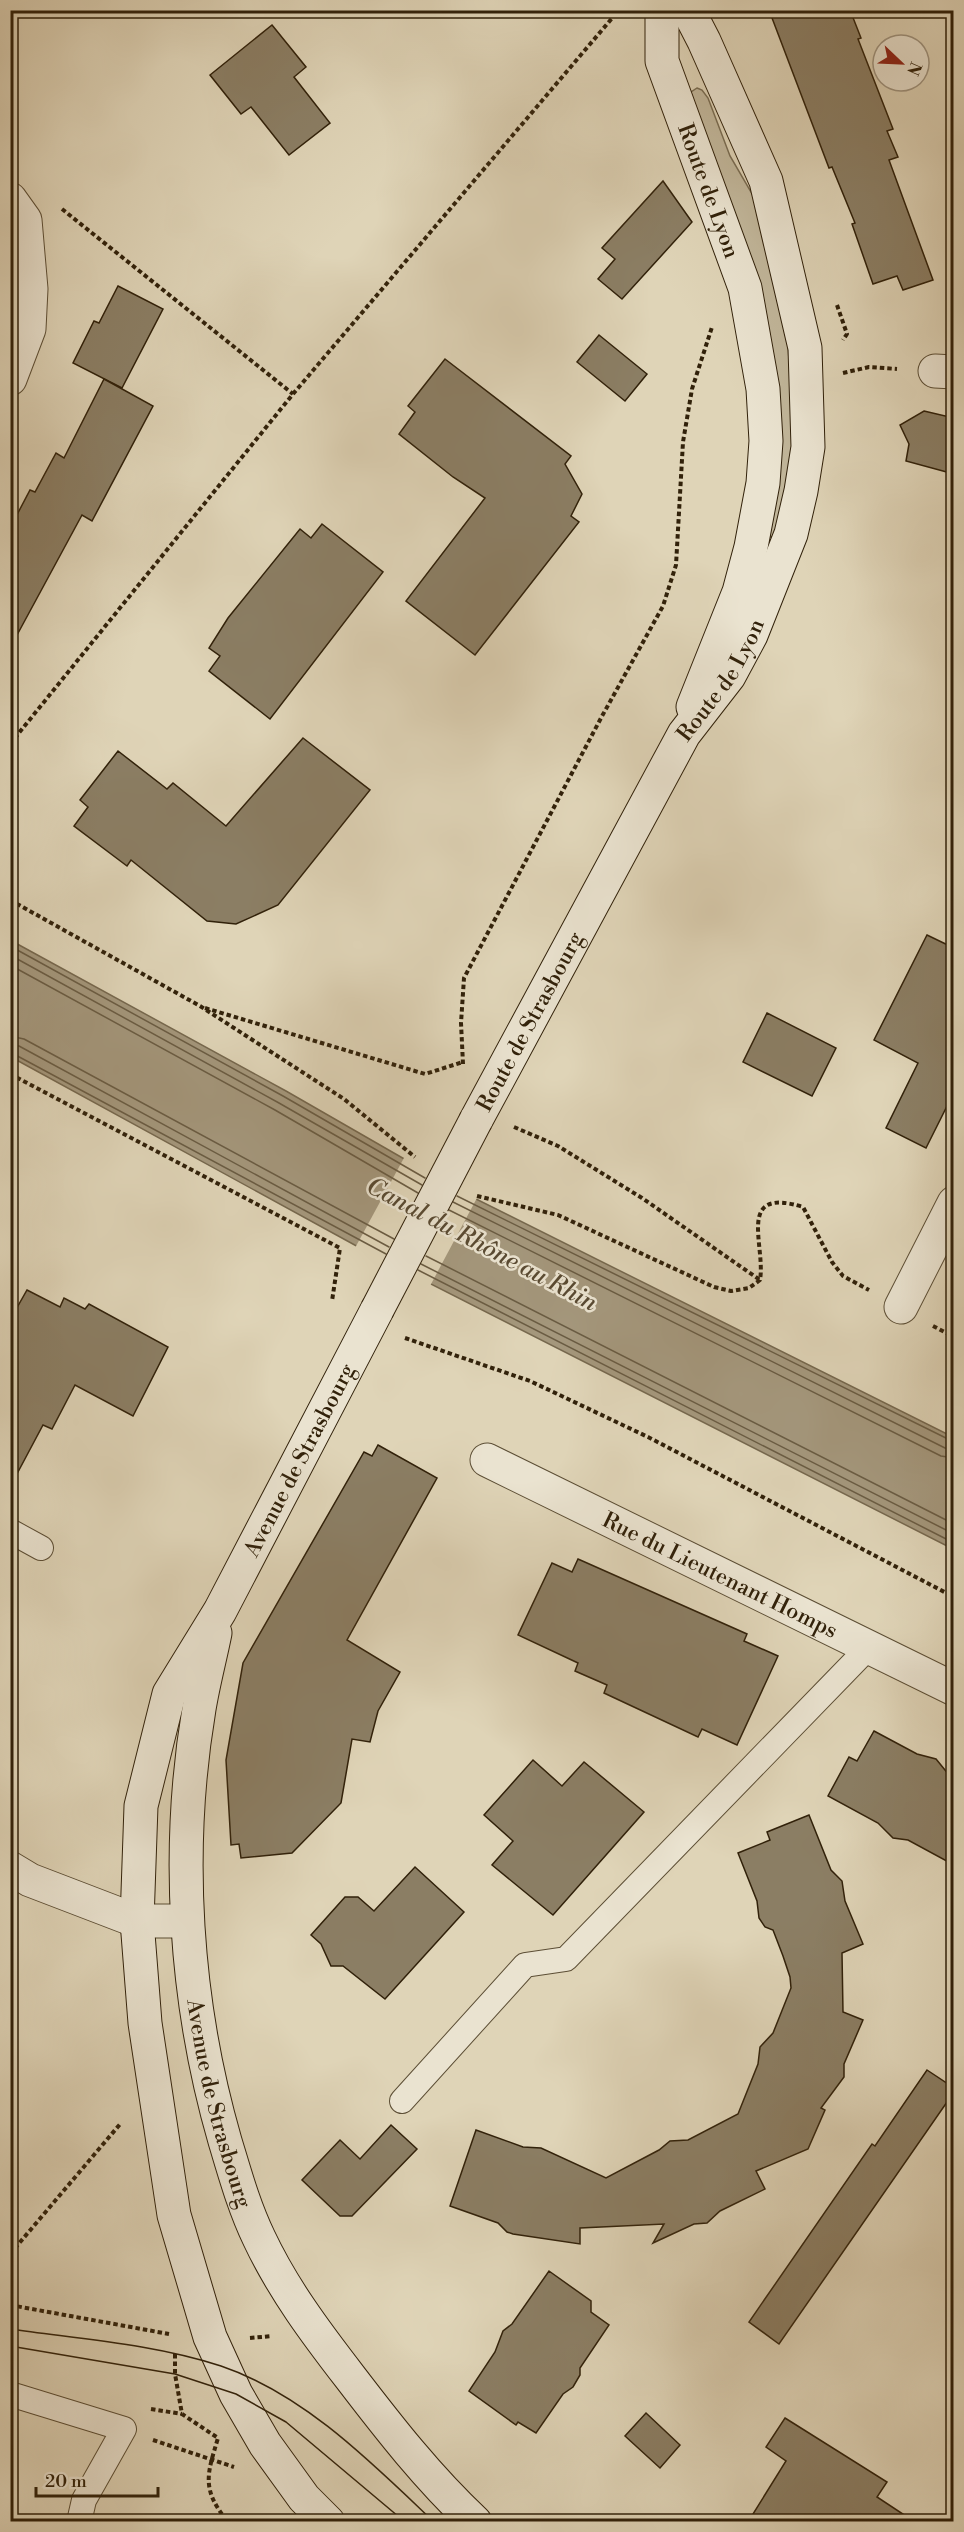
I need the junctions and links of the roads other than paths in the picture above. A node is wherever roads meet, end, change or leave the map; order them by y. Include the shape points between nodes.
1 (662, 10) edge
2 (687, 10) edge
3 (704, 41) junction
4 (662, 61) junction
5 (10, 199) edge
6 (10, 379) edge
7 (684, 734) junction
8 (954, 1203) edge
9 (901, 1307) road end
10 (387, 1322) joint
11 (487, 1460) dead end
12 (10, 1531) edge
13 (41, 1548) dead end
14 (220, 1611) junction
15 (868, 1648) junction
16 (954, 1689) edge
17 (10, 1868) edge
18 (187, 1921) junction
19 (137, 1922) junction
20 (402, 2101) dead end
21 (10, 2394) edge
22 (79, 2522) edge
23 (328, 2522) edge
24 (475, 2522) edge

1 - 4 main road, Route de Lyon
2 - 3 main road, Route de Lyon
3 - 4 main road
3 - 7 main road, Route de Lyon via 766,181 805,348 808,447 791,534 751,635 729,676
4 - 7 main road, Route de Lyon via 745,288 763,389 766,441 758,517 739,592
5 - 6 main road via 25,220 31,289 29,329
7 - 10 main road, Route de Strasbourg, bridge via 476,1120
8 - 9 main road
10 - 14 main road, Avenue de Strasbourg
11 - 15 main road, Rue du Lieutenant Homps
12 - 13 lane
14 - 18 main road, Avenue de Strasbourg via 199,1710 188,1812
14 - 19 main road, Avenue de Strasbourg via 169,1694 141,1806
15 - 16 main road, Rue du Lieutenant Homps
15 - 20 lane via 566,1959 525,1965
17 - 19 main road via 30,1880
18 - 19 main road
18 - 24 main road, Avenue de Strasbourg via 197,2018 211,2091 258,2237 316,2334 421,2466
19 - 23 main road, Avenue de Strasbourg via 145,2024 163,2156 174,2215 210,2337 265,2444 304,2498
21 - 22 lane via 124,2429 84,2500

